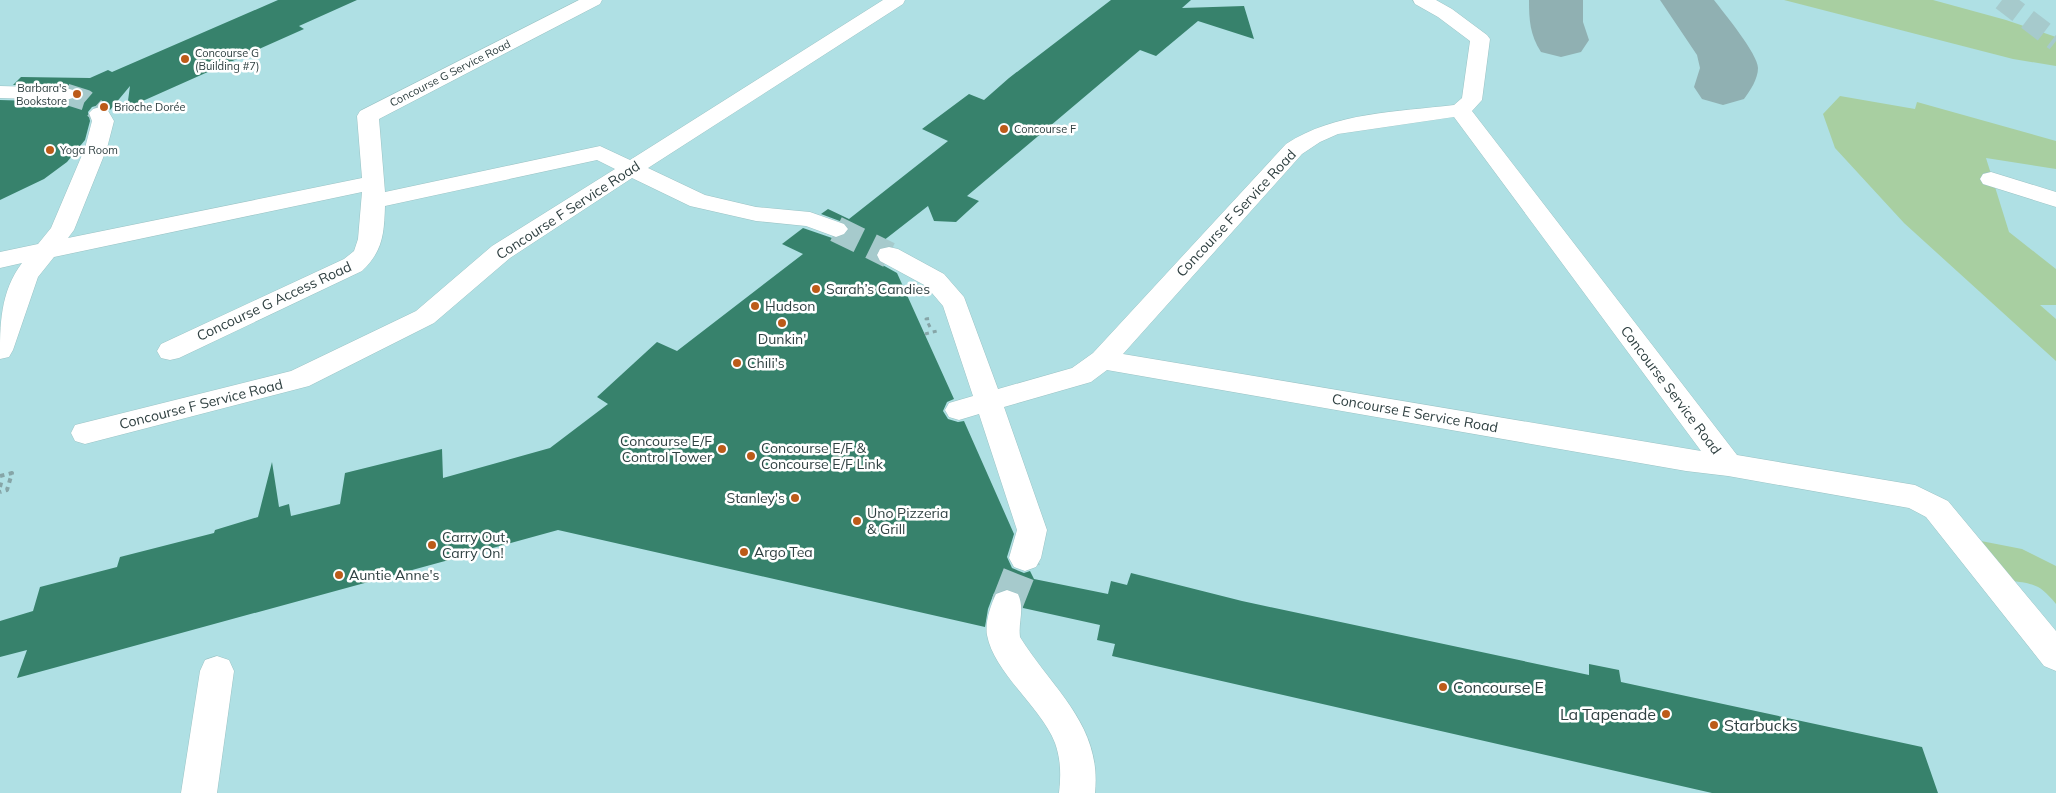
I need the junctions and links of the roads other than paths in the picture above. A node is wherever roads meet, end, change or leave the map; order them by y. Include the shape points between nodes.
1 (593, 0) edge
2 (896, 0) edge
3 (1422, 0) edge
4 (0, 92) edge
5 (66, 94) tunnel mouth
6 (1460, 110) junction
7 (100, 113) dead end
8 (632, 169) junction
9 (1991, 179) dead end
10 (373, 192) junction
11 (2056, 200) edge
12 (836, 229) tunnel mouth
13 (46, 250) junction
14 (889, 255) tunnel mouth
15 (0, 260) edge
16 (0, 350) edge
17 (170, 351) dead end
18 (1102, 360) junction
19 (988, 402) junction
20 (959, 410) dead end
21 (84, 433) dead end
22 (1728, 465) junction
23 (1025, 558) tunnel mouth
24 (1007, 604) tunnel mouth
25 (2056, 656) edge
26 (217, 671) dead end
27 (199, 793) edge
28 (1078, 793) edge

1 - 10 lane, Concourse G Service Road via 368,116
2 - 8 lane, Concourse F Service Road
3 - 6 lane via 1480,39 1472,100
4 - 5 lane
6 - 18 lane, Concourse F Service Road via 1332,129 1294,149
6 - 22 lane, Concourse Service Road
7 - 13 lane via 103,122 96,148 62,230
8 - 10 lane via 600,153
8 - 12 lane via 698,201 756,214 810,219
8 - 21 lane, Concourse F Service Road via 501,252 425,317 299,379
9 - 11 lane
10 - 13 lane
10 - 17 lane, Concourse G Access Road via 372,233 366,254 352,265
13 - 15 lane
13 - 16 lane via 26,275
14 - 19 lane via 935,280 955,303
18 - 19 lane, Concourse F Service Road via 1081,375
18 - 22 lane, Concourse E Service Road
19 - 20 lane, Concourse F Service Road
19 - 23 lane via 1032,530
22 - 25 lane, Concourse Service Road via 1916,497 1937,508
24 - 28 lane via 1003,637 1077,750
26 - 27 lane

